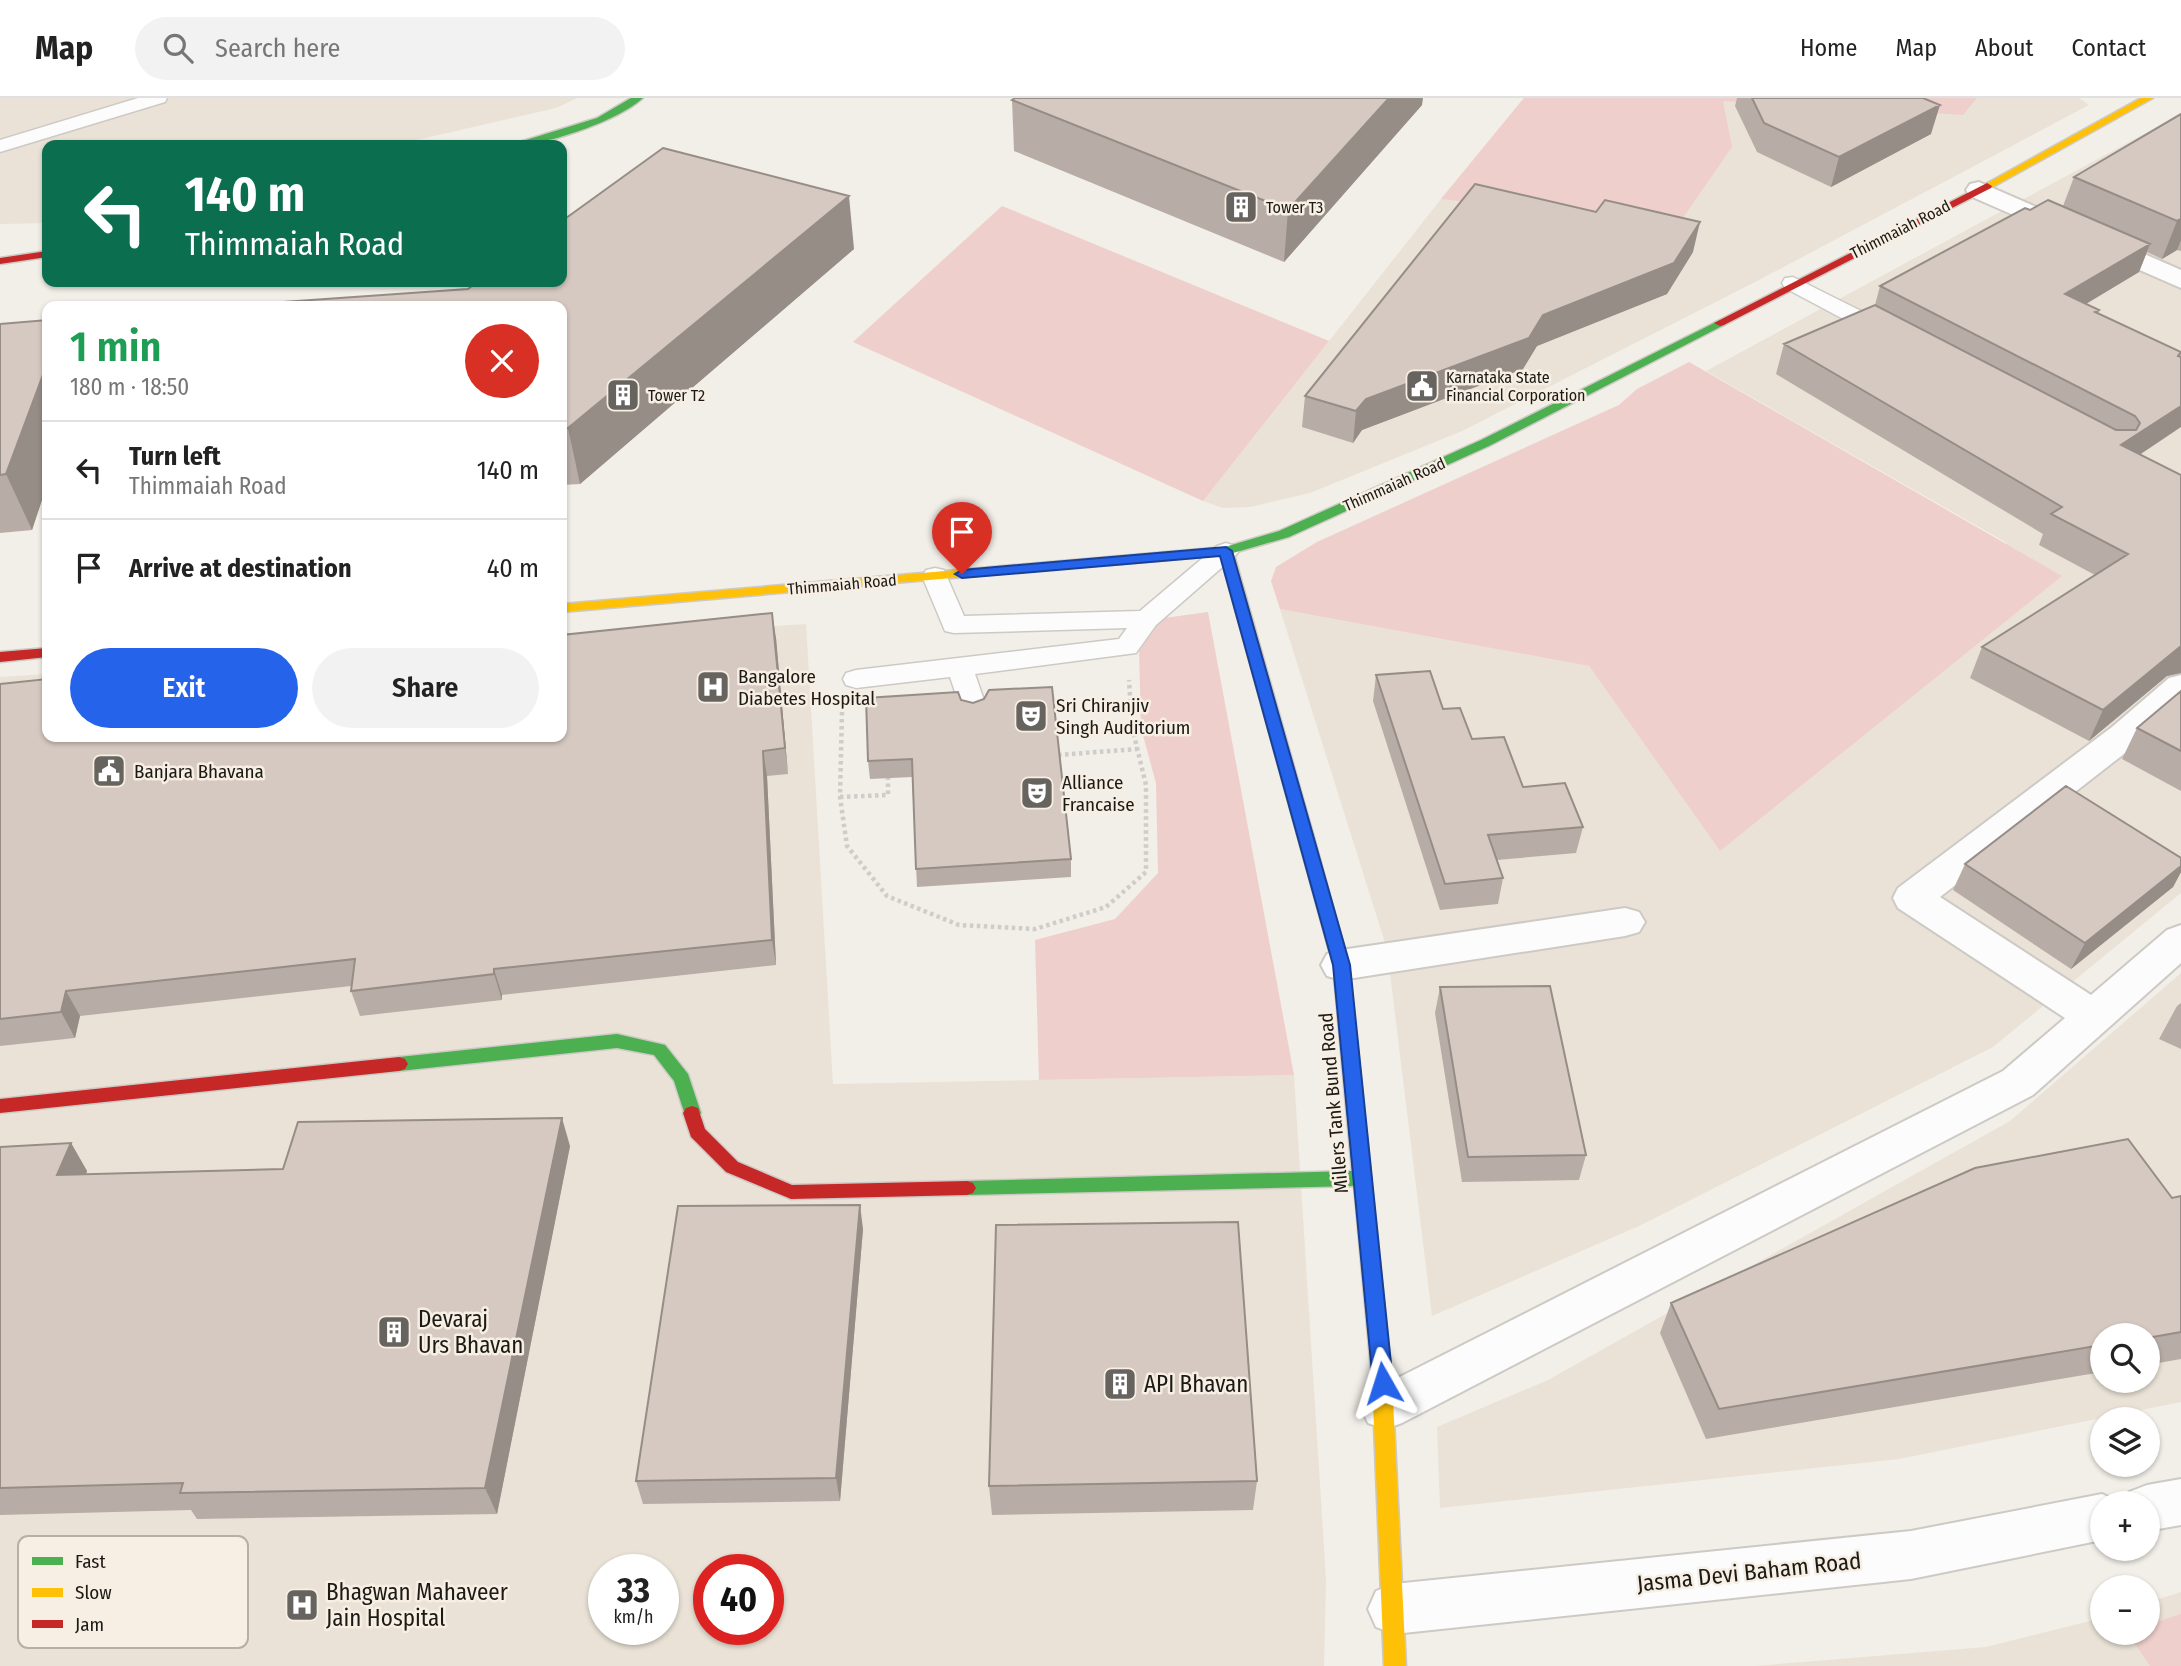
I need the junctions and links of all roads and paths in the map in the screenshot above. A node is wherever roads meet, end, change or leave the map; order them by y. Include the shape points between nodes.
1 (158, 98) edge
2 (638, 98) edge
3 (2148, 98) edge
4 (531, 140) edge
5 (0, 146) edge
6 (1979, 190) junction
7 (42, 255) edge
8 (0, 261) edge
9 (2181, 280) edge
10 (1793, 283) junction
11 (1912, 346) edge
12 (1226, 551) junction
13 (935, 576) junction
14 (567, 608) edge
15 (1147, 619) junction
16 (1127, 647) junction
17 (42, 653) edge
18 (0, 657) edge
19 (960, 667) junction
20 (856, 679) joint
21 (2181, 686) edge
22 (973, 709) edge
23 (1132, 727) junction
24 (1165, 727) dead end
25 (1137, 749) junction
26 (1058, 755) edge
27 (888, 778) edge
28 (840, 797) junction
29 (1625, 922) dead end
30 (2181, 940) edge
31 (1341, 965) junction
32 (2094, 1017) junction
33 (0, 1105) edge
34 (1361, 1178) junction
35 (1385, 1408) junction
36 (2181, 1502) edge
37 (2160, 1506) edge
38 (2090, 1519) edge
39 (1394, 1609) junction
40 (1395, 1666) edge

1 - 5 lane
2 - 4 street via 601,120
3 - 6 street, Thimmaiah Road
6 - 9 street
6 - 10 street, Thimmaiah Road
7 - 8 street
10 - 11 lane
10 - 12 street, Thimmaiah Road via 1485,443 1284,534
12 - 13 street, Thimmaiah Road
12 - 15 lane
12 - 31 street, Millers Tank Bund Road
13 - 14 street, Thimmaiah Road
13 - 15 lane via 954,625
15 - 16 lane
16 - 19 lane
16 - 23 path
17 - 18 street
19 - 20 lane
19 - 22 lane
20 - 28 path via 842,710
21 - 32 street via 2125,735 1912,898
23 - 24 path
23 - 25 path
25 - 26 path
25 - 28 path via 1146,785 1146,872 1106,907 1035,929 959,925 887,896 847,846
27 - 28 path via 888,795
29 - 31 street
30 - 32 street
31 - 34 street, Millers Tank Bund Road
32 - 35 street via 2018,1083
33 - 34 street via 617,1041 659,1050 682,1079 697,1132 732,1167 791,1192
34 - 35 street, Millers Tank Bund Road
35 - 39 street, Millers Tank Bund Road
36 - 37 street
38 - 39 street, Jasma Devi Baham Road via 1911,1555
39 - 40 street, Millers Tank Bund Road

